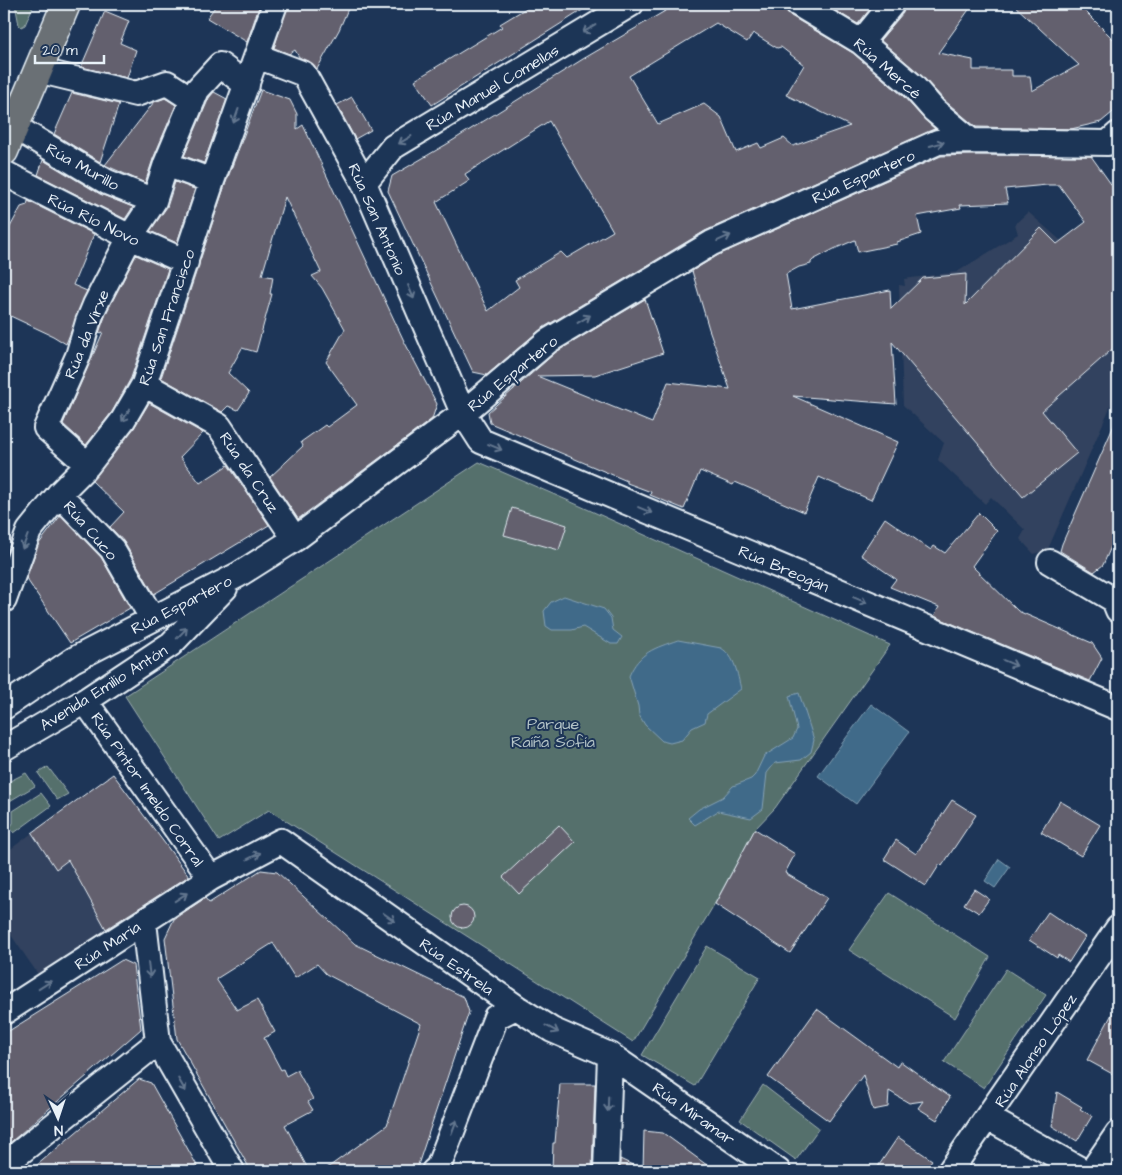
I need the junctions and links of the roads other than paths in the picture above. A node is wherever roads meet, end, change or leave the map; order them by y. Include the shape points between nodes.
1 (66, 4) edge
2 (275, 4) edge
3 (631, 4) edge
4 (892, 4) edge
5 (808, 6) edge
6 (861, 42) junction
7 (257, 56) junction
8 (37, 70) junction
9 (247, 85) junction
10 (194, 100) junction
11 (9, 139) edge
12 (971, 141) junction
13 (1115, 144) edge
14 (166, 164) junction
15 (4, 173) edge
16 (212, 182) junction
17 (364, 183) junction
18 (154, 201) junction
19 (130, 237) junction
20 (186, 262) junction
21 (144, 384) junction
22 (463, 413) junction
23 (88, 465) junction
24 (60, 494) junction
25 (295, 539) junction
26 (1050, 562) dead end
27 (238, 575) junction
28 (1117, 599) edge
29 (4, 600) edge
30 (152, 618) junction
31 (85, 701) junction
32 (1117, 704) edge
33 (4, 707) edge
34 (4, 748) edge
35 (211, 878) junction
36 (144, 922) junction
37 (1118, 928) edge
38 (516, 1008) junction
39 (4, 1012) edge
40 (158, 1042) junction
41 (610, 1055) junction
42 (988, 1118) junction
43 (1118, 1133) edge
44 (4, 1165) edge
45 (232, 1171) edge
46 (434, 1171) edge
47 (606, 1171) edge
48 (778, 1171) edge
49 (950, 1171) edge
50 (1083, 1171) edge
51 (1092, 1171) edge

1 - 8 main road
2 - 7 street, Rúa San Francisco
3 -> 17 street, Rúa Manuel Comellas via 393,148
4 - 6 street
5 - 6 street, Rúa Mercé
6 - 12 street, Rúa Mercé
7 - 9 street, Rúa San Francisco
7 - 17 street, Rúa San Antonio via 304,74
8 - 10 street via 136,94 167,83
8 - 11 main road
9 - 10 street, Rúa da Virxe via 220,64 197,90
9 -> 16 street, Rúa San Francisco
10 - 14 street, Rúa da Virxe
11 - 18 street, Rúa Murillo
12 - 13 street, Rúa Espartero
22 -> 12 street, Rúa Espartero via 548,341 712,243 938,142
14 - 16 street
14 - 18 street, Rúa da Virxe
15 - 19 street, Rúa Río Novo
16 - 20 street, Rúa San Francisco
17 -> 22 street, Rúa San Antonio
18 - 19 street, Rúa da Virxe
19 - 20 street, Rúa Río Novo
19 - 23 street, Rúa da Virxe via 94,305 78,356 46,428
20 - 21 street, Rúa San Francisco
21 -> 23 street, Rúa San Francisco via 123,420
21 - 25 street, Rúa da Cruz via 219,426
22 - 25 street, Rúa Espartero
22 -> 32 street, Rúa Breogán via 481,441
23 - 24 street, Rúa San Francisco
24 -> 29 street, Rúa San Francisco via 29,532
24 - 30 street, Rúa Cuco via 112,549
25 - 27 street, Rúa Espartero
26 - 28 street
27 - 30 street, Rúa Espartero
31 -> 27 street, Avenida Emilio Antón via 171,644
30 - 33 street, Rúa Espartero via 74,660
31 - 34 street, Avenida Emilio Antón
31 - 35 street, Rúa Pintor Imeldo Corral
36 -> 35 street, Rúa María
35 -> 38 street, Rúa Estrela via 282,842
39 -> 36 street, Rúa María
36 -> 40 street
37 - 42 street, Rúa Alonso López
38 -> 41 street, Rúa Estrela via 552,1030
46 -> 38 street via 438,1168 496,1017
40 - 44 street
40 -> 45 street
41 -> 47 street
41 - 48 street, Rúa Miramar
42 - 49 street, Rúa Alonso López
42 - 50 street
43 - 51 street

